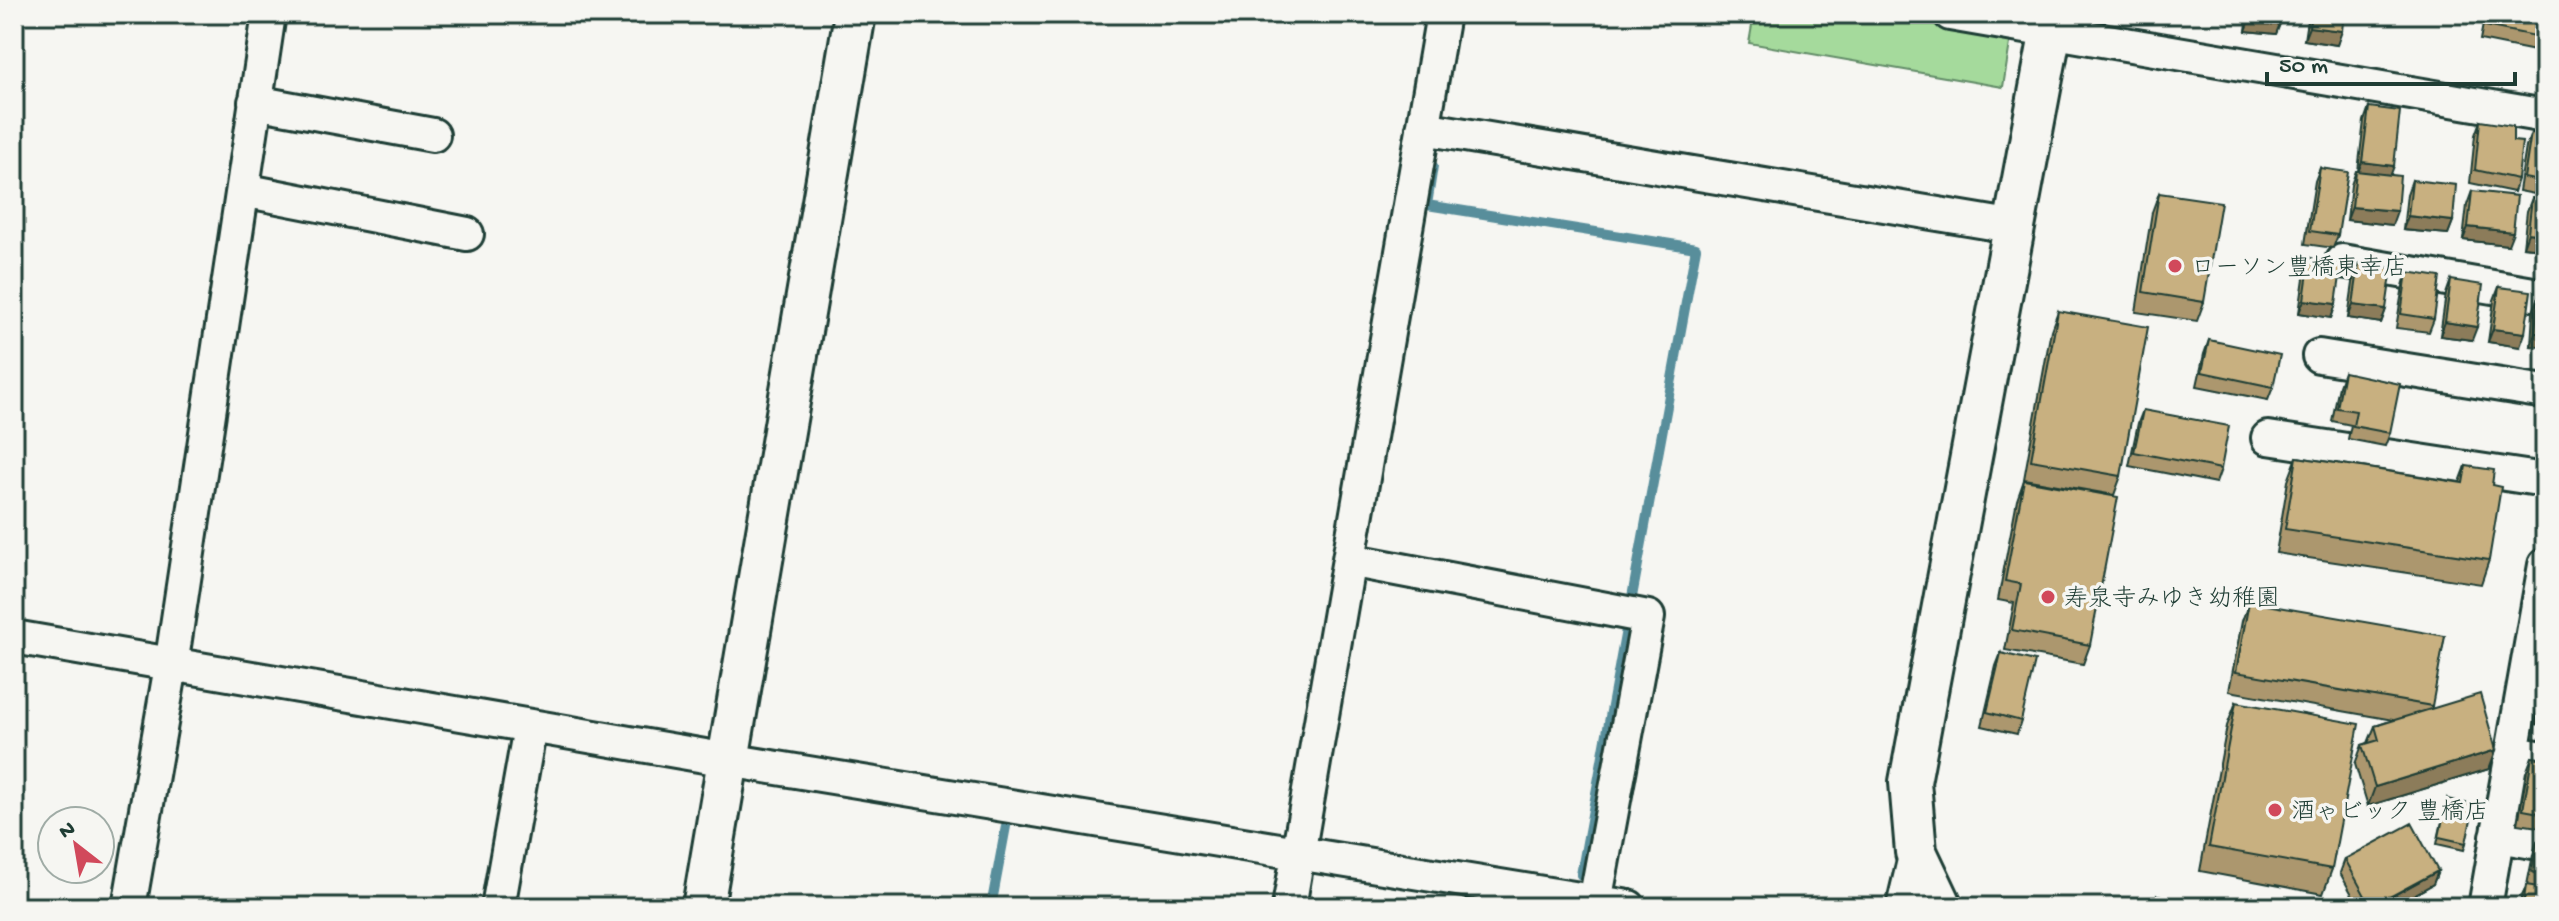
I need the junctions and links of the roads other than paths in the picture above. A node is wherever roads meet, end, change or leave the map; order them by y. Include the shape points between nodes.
1 (269, 14) edge
2 (855, 14) edge
3 (1443, 14) edge
4 (1950, 14) edge
5 (2052, 23) edge
6 (255, 102) junction
7 (2545, 116) edge
8 (1423, 128) junction
9 (433, 135) dead end
10 (243, 190) junction
11 (2016, 227) junction
12 (467, 234) dead end
13 (2342, 261) edge
14 (2545, 296) edge
15 (2319, 356) dead end
16 (2545, 392) edge
17 (2268, 438) dead end
18 (2545, 480) edge
19 (1349, 560) junction
20 (2544, 572) edge
21 (14, 637) edge
22 (2537, 661) edge
23 (171, 666) junction
24 (530, 727) junction
25 (2512, 753) junction
26 (2545, 758) edge
27 (728, 760) junction
28 (2497, 836) junction
29 (2545, 844) edge
30 (1916, 852) junction
31 (1298, 853) junction
32 (1595, 902) junction
33 (129, 907) edge
34 (498, 907) edge
35 (703, 907) edge
36 (1289, 907) edge
37 (1629, 907) edge
38 (1903, 907) edge
39 (1942, 907) edge
40 (2485, 907) edge

1 - 6 street
2 - 27 street
3 - 8 street
4 - 5 street
5 - 7 street
5 - 11 street
6 - 9 street
6 - 10 street
8 - 11 street
8 - 19 street
10 - 12 street
10 - 23 street
11 - 30 street via 1910,782
13 - 14 street
15 - 16 street
17 - 18 street
19 - 31 street
19 - 32 street via 1648,617
20 - 22 street
21 - 23 street
22 - 25 street
23 - 24 street
23 - 33 street
24 - 27 street
24 - 34 street
25 - 26 street
25 - 28 street
27 - 31 street
27 - 35 street
28 - 29 street
28 - 40 street
30 - 38 street
30 - 39 street
31 - 32 street
31 - 36 street
32 - 37 street

